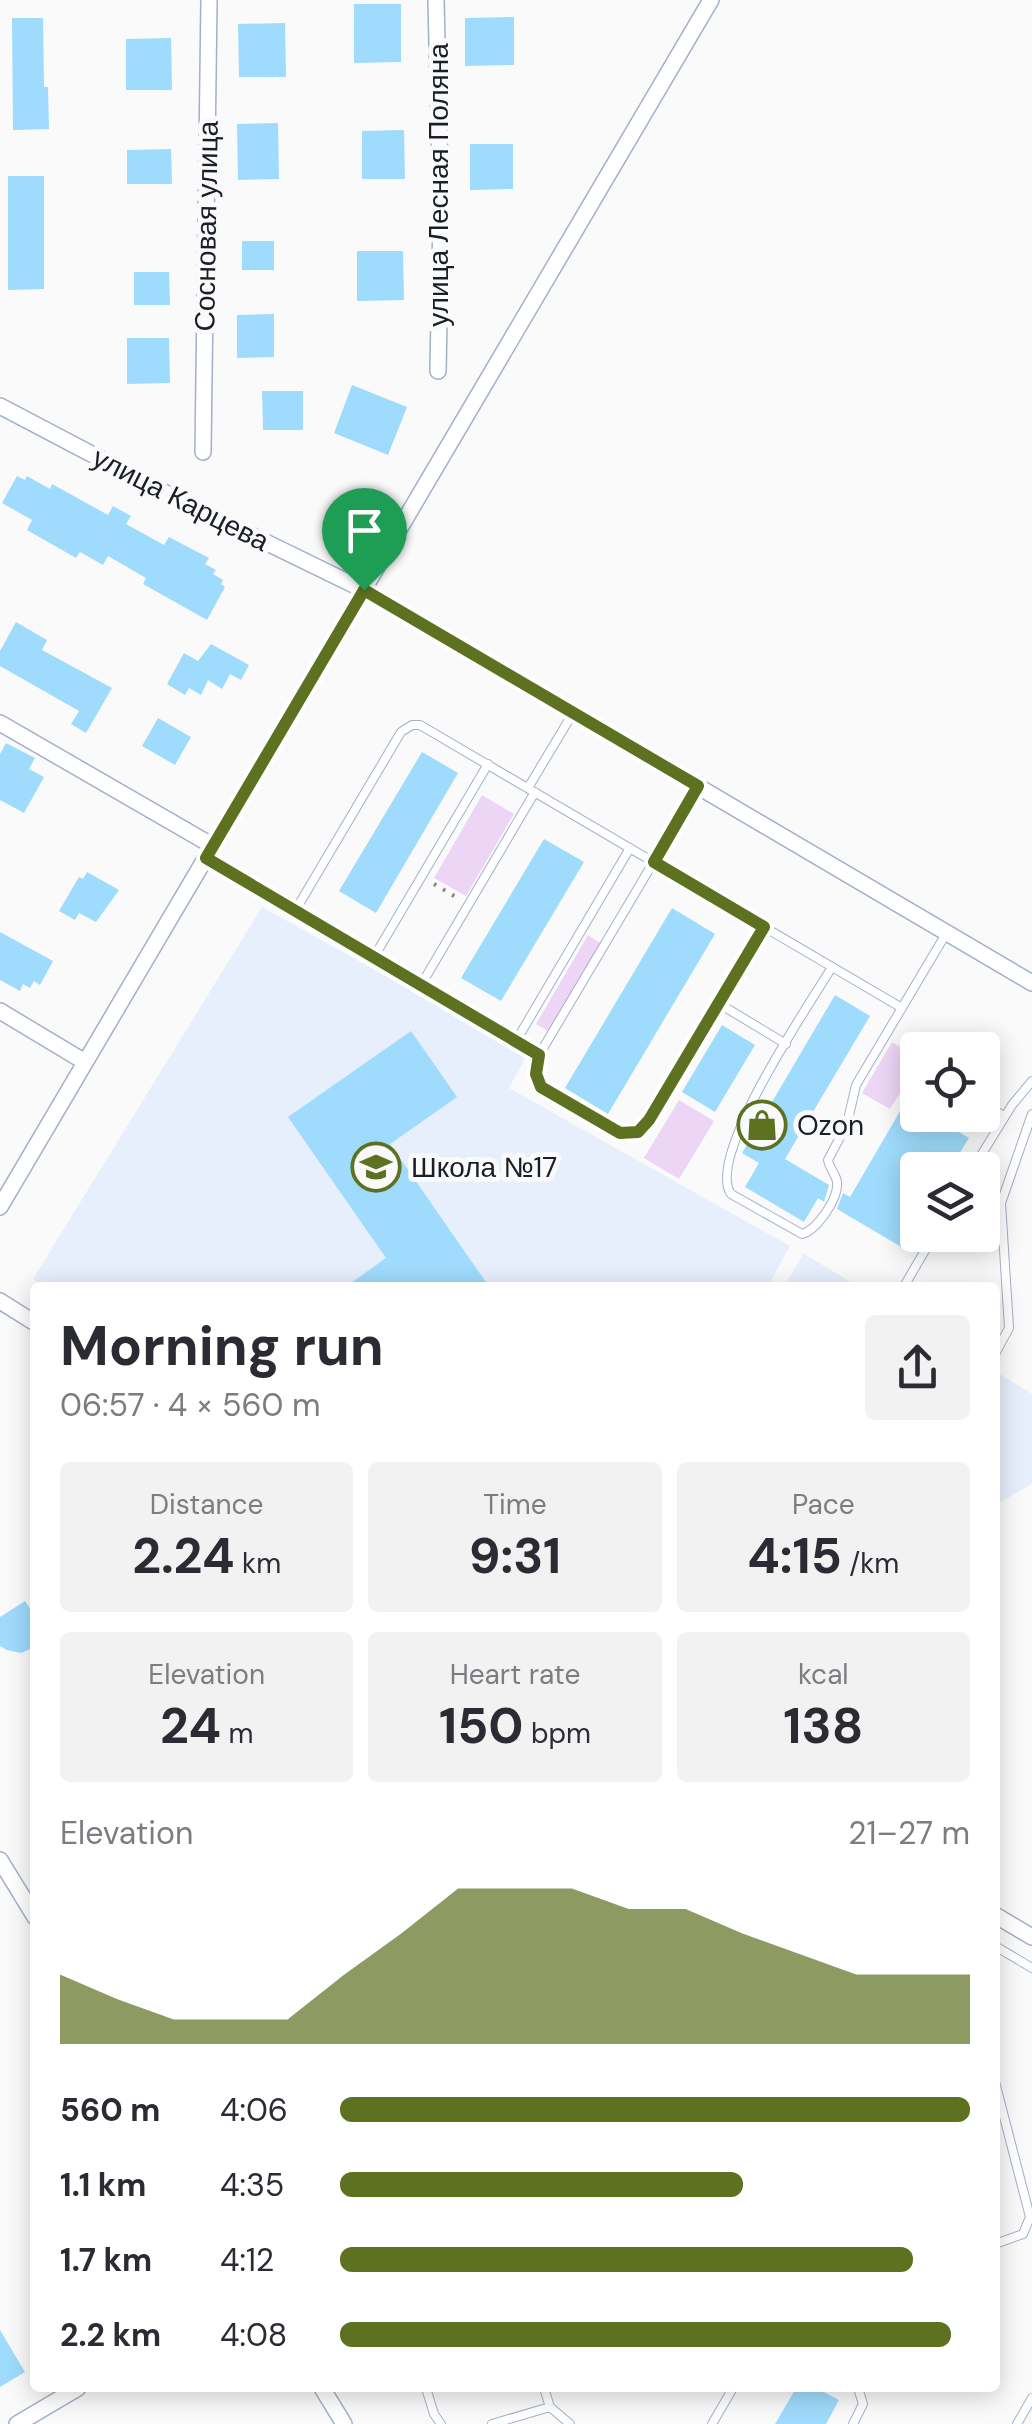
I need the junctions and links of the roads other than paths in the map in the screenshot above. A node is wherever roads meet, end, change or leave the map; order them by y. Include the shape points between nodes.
1 (209, 0) edge
2 (436, 0) edge
3 (711, 0) edge
4 (438, 371) dead end
5 (0, 406) edge
6 (203, 452) dead end
7 (364, 590) junction
8 (573, 713) junction
9 (0, 723) edge
10 (488, 764) junction
11 (698, 786) junction
12 (532, 790) junction
13 (630, 848) junction
14 (209, 852) junction
15 (654, 862) junction
16 (295, 911) junction
17 (764, 927) junction
18 (946, 932) junction
19 (374, 958) junction
20 (832, 967) junction
21 (1032, 982) edge
22 (421, 985) junction
23 (718, 1004) junction
24 (902, 1008) junction
25 (0, 1011) edge
26 (516, 1041) junction
27 (786, 1044) junction
28 (539, 1055) junction
29 (85, 1062) junction
30 (1032, 1081) edge
31 (1000, 1114) edge
32 (1032, 1114) edge
33 (1004, 1116) junction
34 (983, 1152) edge
35 (0, 1207) edge
36 (924, 1252) edge
37 (907, 1282) edge
38 (0, 1301) edge
39 (30, 1320) edge
40 (1000, 1345) edge
41 (0, 1860) edge
42 (29, 1894) edge
43 (1000, 1918) edge
44 (1032, 1936) edge
45 (1000, 1949) edge
46 (1032, 1968) edge
47 (1000, 2101) edge
48 (1029, 2232) edge
49 (1000, 2243) edge
50 (71, 2392) edge
51 (324, 2392) edge
52 (427, 2392) edge
53 (545, 2392) edge
54 (731, 2392) edge
55 (859, 2392) edge
56 (1032, 2398) edge
57 (550, 2407) junction
58 (16, 2424) edge
59 (344, 2424) edge
60 (441, 2424) edge
61 (492, 2424) edge
62 (570, 2424) edge
63 (712, 2424) edge
64 (853, 2424) edge
65 (1017, 2424) edge

1 - 6 street, Сосновая улица
2 - 4 street, улица Лесная Поляна
3 - 7 street
5 - 7 street, улица Карцева
7 - 8 street, улица Карцева
7 - 14 street
8 - 11 street, улица Карцева
8 - 12 lane
9 - 14 street
10 - 12 lane
10 - 16 lane via 429,729 406,728
10 - 19 lane
11 - 15 lane
11 - 18 street, улица Карцева
12 - 13 lane
12 - 22 lane
13 - 15 lane
13 - 26 lane
14 - 16 lane
14 - 29 street
15 - 17 lane
15 - 28 lane
16 - 19 lane
17 - 20 lane
17 - 23 lane
18 - 21 street, улица Карцева
18 - 24 lane
19 - 22 lane
20 - 24 lane
20 - 27 lane
22 - 26 lane
23 - 27 lane
23 - 28 lane via 634,1133 620,1133 541,1087
24 - 27 lane via 856,1085 845,1129 829,1156 836,1193 815,1228 802,1234 732,1194 726,1182 740,1122
25 - 29 street
26 - 28 lane
29 - 35 street
30 - 33 lane
31 - 33 lane
32 - 40 lane via 1001,1204 1009,1328
33 - 34 lane
36 - 37 lane
38 - 39 street
41 - 42 street
43 - 44 street
45 - 46 lane
47 - 48 lane via 1030,2213
48 - 49 lane
50 - 58 street
51 - 59 street
52 - 60 lane
53 - 57 lane
54 - 63 lane
55 - 64 lane via 863,2404
56 - 65 lane
57 - 61 lane
57 - 62 lane

